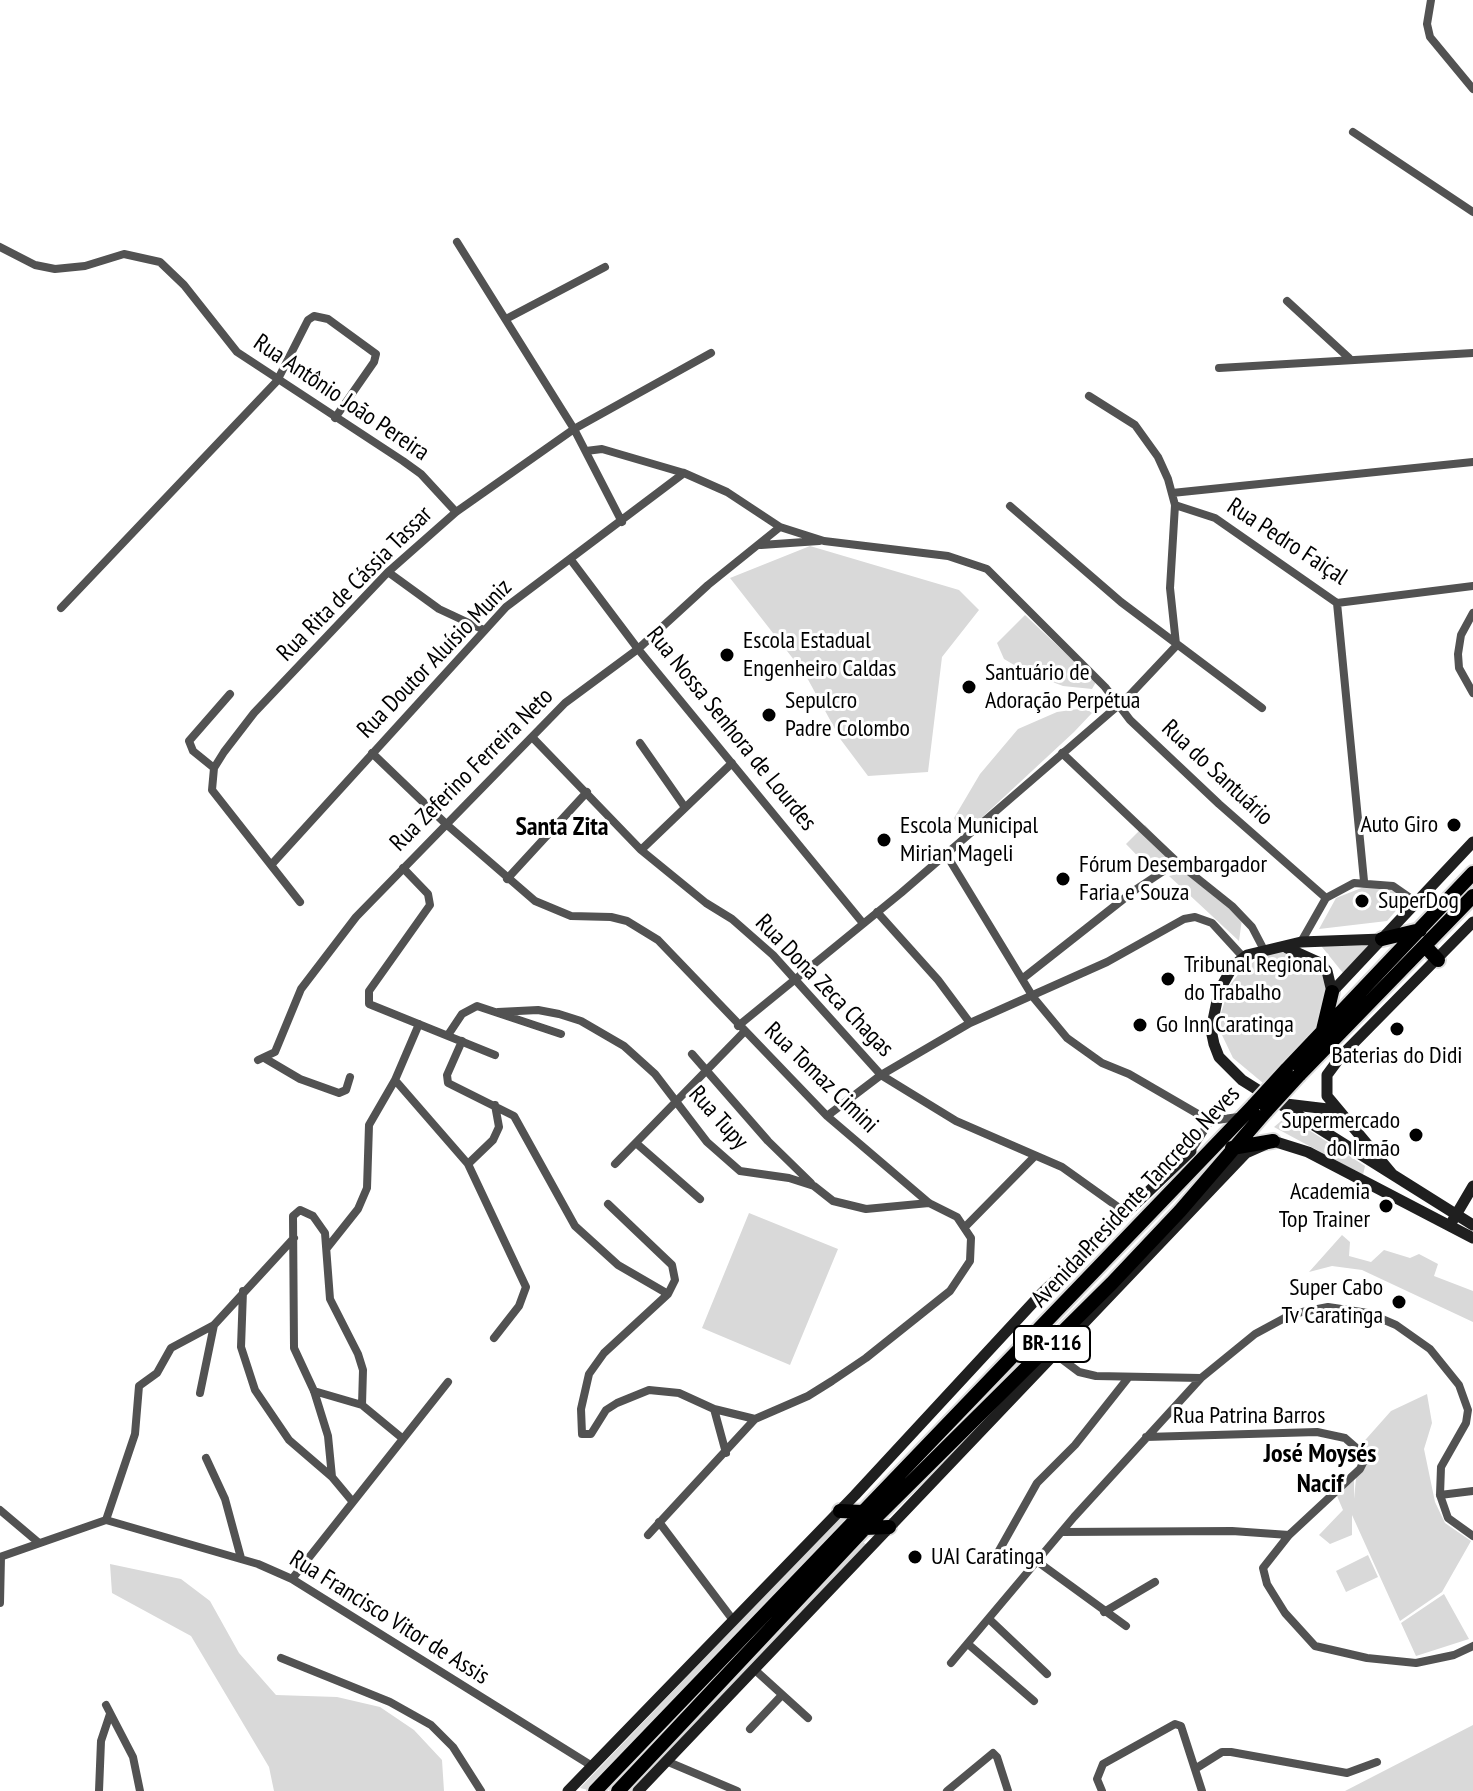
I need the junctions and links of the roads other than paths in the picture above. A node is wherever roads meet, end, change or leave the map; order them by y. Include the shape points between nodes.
1 (1431, 0) edge
2 (1473, 89) edge
3 (1353, 132) dead end
4 (1473, 212) edge
5 (457, 242) dead end
6 (0, 247) edge
7 (605, 267) dead end
8 (1287, 301) dead end
9 (506, 319) junction
10 (711, 353) dead end
11 (1473, 353) edge
12 (1349, 358) junction
13 (1219, 368) dead end
14 (277, 381) junction
15 (1089, 396) dead end
16 (335, 418) junction
17 (574, 429) junction
18 (586, 451) junction
19 (1473, 462) edge
20 (684, 473) junction
21 (1172, 493) junction
22 (1175, 505) junction
23 (1010, 506) dead end
24 (456, 512) junction
25 (622, 522) junction
26 (780, 527) junction
27 (824, 541) junction
28 (761, 545) junction
29 (571, 560) junction
30 (388, 572) junction
31 (1473, 586) edge
32 (1337, 603) junction
33 (61, 608) dead end
34 (1473, 613) edge
35 (484, 630) junction
36 (1177, 645) junction
37 (638, 649) junction
38 (1473, 693) edge
39 (230, 694) dead end
40 (1116, 706) junction
41 (1262, 708) dead end
42 (532, 737) junction
43 (640, 743) dead end
44 (372, 753) junction
45 (1062, 753) junction
46 (732, 763) junction
47 (214, 768) junction
48 (587, 792) junction
49 (684, 806) junction
50 (446, 824) junction
51 (1473, 842) edge
52 (641, 850) junction
53 (946, 854) junction
54 (1177, 862) junction
55 (272, 864) junction
56 (403, 868) junction
57 (1473, 873) edge
58 (507, 879) junction
59 (1364, 881) junction
60 (1473, 896) edge
61 (1326, 898) junction
62 (300, 902) dead end
63 (1416, 902) junction
64 (877, 912) junction
65 (862, 922) junction
66 (1473, 922) edge
67 (1420, 930) junction
68 (1382, 939) junction
69 (1301, 942) junction
70 (1425, 946) junction
71 (1286, 947) junction
72 (1263, 948) junction
73 (1244, 958) junction
74 (1438, 960) junction
75 (1022, 979) junction
76 (795, 980) junction
77 (1332, 992) junction
78 (1033, 997) junction
79 (498, 1012) junction
80 (970, 1023) junction
81 (419, 1024) junction
82 (741, 1029) junction
83 (561, 1034) dead end
84 (448, 1035) junction
85 (1321, 1035) junction
86 (462, 1041) junction
87 (692, 1054) dead end
88 (495, 1055) dead end
89 (706, 1070) junction
90 (1292, 1073) junction
91 (881, 1075) junction
92 (350, 1077) dead end
93 (395, 1080) junction
94 (673, 1101) junction
95 (1282, 1104) junction
96 (495, 1105) junction
97 (1260, 1107) junction
98 (1323, 1110) junction
99 (1338, 1112) junction
100 (827, 1116) junction
101 (1242, 1116) junction
102 (1210, 1121) junction
103 (1318, 1128) junction
104 (1330, 1135) junction
105 (1273, 1141) junction
106 (636, 1143) junction
107 (1232, 1148) junction
108 (1191, 1151) junction
109 (1209, 1151) junction
110 (1034, 1157) junction
111 (1368, 1162) junction
112 (468, 1164) junction
113 (615, 1164) dead end
114 (1396, 1179) junction
115 (1362, 1181) junction
116 (814, 1186) junction
117 (1473, 1186) edge
118 (700, 1199) dead end
119 (929, 1203) junction
120 (608, 1204) dead end
121 (1125, 1212) junction
122 (1456, 1215) junction
123 (1473, 1225) edge
124 (966, 1226) junction
125 (1449, 1227) junction
126 (295, 1238) junction
127 (1473, 1238) edge
128 (327, 1248) junction
129 (243, 1291) junction
130 (668, 1294) junction
131 (214, 1325) junction
132 (494, 1338) dead end
133 (1055, 1354) junction
134 (1128, 1378) junction
135 (1201, 1378) junction
136 (448, 1382) dead end
137 (314, 1391) junction
138 (200, 1393) dead end
139 (362, 1405) junction
140 (714, 1409) junction
141 (755, 1419) junction
142 (1146, 1437) junction
143 (402, 1438) junction
144 (726, 1453) junction
145 (206, 1458) dead end
146 (332, 1477) junction
147 (1473, 1491) edge
148 (1440, 1495) junction
149 (352, 1501) junction
150 (0, 1510) edge
151 (840, 1511) junction
152 (863, 1512) junction
153 (106, 1520) junction
154 (659, 1522) junction
155 (889, 1527) junction
156 (865, 1528) junction
157 (1062, 1532) junction
158 (648, 1535) dead end
159 (1289, 1535) junction
160 (1473, 1536) edge
161 (39, 1543) junction
162 (996, 1556) dead end
163 (0, 1557) edge
164 (241, 1558) junction
165 (1038, 1562) junction
166 (292, 1579) junction
167 (1155, 1582) dead end
168 (0, 1603) edge
169 (1104, 1612) junction
170 (989, 1619) junction
171 (733, 1620) junction
172 (1126, 1626) dead end
173 (968, 1644) junction
174 (1473, 1646) edge
175 (281, 1658) dead end
176 (951, 1663) dead end
177 (755, 1670) junction
178 (1047, 1674) dead end
179 (782, 1695) junction
180 (1034, 1701) dead end
181 (808, 1718) dead end
182 (750, 1729) dead end
183 (666, 1761) junction
184 (1377, 1762) dead end
185 (592, 1766) junction
186 (1195, 1769) junction
187 (579, 1785) edge
188 (99, 1791) edge
189 (140, 1791) edge
190 (481, 1791) edge
191 (568, 1791) edge
192 (595, 1791) edge
193 (618, 1791) edge
194 (638, 1791) edge
195 (737, 1791) edge
196 (947, 1791) edge
197 (1008, 1791) edge
198 (1102, 1791) edge
199 (1202, 1791) edge

1 - 2 street via 1430,37
3 - 4 street
5 - 9 street
6 - 14 street, Rua Antônio João Pereira via 35,265 63,270 124,254 160,262 228,343
7 - 9 street
8 - 12 street
9 - 17 street
10 - 17 street, Rua Rita de Cássia Tassar
11 - 12 street
12 - 13 street
14 - 16 street, Rua Antônio João Pereira
14 - 16 street via 308,320 328,319 376,354
14 - 33 street
15 - 21 street via 1135,425 1158,457
16 - 24 street, Rua Antônio João Pereira via 421,474
17 - 18 street
17 - 24 street, Rua Rita de Cássia Tassar
18 - 20 street via 602,449
18 - 25 street
19 - 21 street
20 - 25 street, Rua Doutor Aluísio Muniz
20 - 26 street via 727,492
21 - 22 street
22 - 32 street, Rua Pedro Faiçal via 1215,518
22 - 36 street via 1170,588
23 - 36 street
24 - 30 street, Rua Rita de Cássia Tassar
25 - 29 street, Rua Doutor Aluísio Muniz
26 - 27 street
26 - 28 street, Rua Zeferino Ferreira Neto
27 - 28 street
27 - 40 street, Rua do Santuário via 948,556 987,569 1105,687
28 - 37 street, Rua Zeferino Ferreira Neto
29 - 35 street, Rua Doutor Aluísio Muniz via 506,607
29 - 37 street, Rua Nossa Senhora de Lourdes
30 - 35 street via 439,609
30 - 47 street, Rua Rita de Cássia Tassar via 254,713
31 - 32 street, Rua Pedro Faiçal
32 - 59 street
34 - 38 street via 1458,654 1459,668
35 - 44 street, Rua Doutor Aluísio Muniz
36 - 40 street
36 - 41 street
37 - 42 street, Rua Zeferino Ferreira Neto via 565,703
37 - 46 street, Rua Nossa Senhora de Lourdes
39 - 47 street via 189,741
40 - 45 street
40 - 61 street, Rua do Santuário
42 - 48 street, Rua Dona Zeca Chagas
42 - 50 street, Rua Zeferino Ferreira Neto
43 - 49 street
44 - 50 street
44 - 55 street, Rua Doutor Aluísio Muniz
45 - 53 street
45 - 54 street
46 - 49 street
46 - 65 street, Rua Nossa Senhora de Lourdes
47 - 55 street via 212,790
48 - 52 street, Rua Dona Zeca Chagas
48 - 58 street
49 - 52 street
50 - 56 street, Rua Zeferino Ferreira Neto
50 - 58 street
51 - 63 main road
52 - 76 street, Rua Dona Zeca Chagas via 754,937
53 - 64 street
53 - 75 street
54 - 72 street via 1232,906
54 - 75 street
55 - 62 street
56 - 81 street via 428,894 430,905 367,998 375,1008
56 - 92 street, Rua Zeferino Ferreira Neto via 316,966 289,1013 275,1052 262,1059 339,1093 346,1090
57 - 67 highway, Avenida Presidente Tancredo Neves / BR-116
58 - 82 street, Rua Tomaz Cimini via 535,901 571,916 611,917 642,929
59 - 61 street
59 - 63 street via 1393,886
60 - 70 highway, Avenida Presidente Tancredo Neves / BR-116
61 - 69 street
63 - 68 main road
64 - 65 street
64 - 80 street
65 - 76 street
66 - 74 main road
67 - 68 highway
67 - 85 highway, Avenida Presidente Tancredo Neves / BR-116
68 - 69 main road
68 - 77 main road
69 - 71 main road
70 - 74 highway
70 - 90 highway, Avenida Presidente Tancredo Neves / BR-116
71 - 72 main road
71 - 77 main road via 1318,962 1327,971
72 - 73 main road
73 - 78 street via 1212,923 1184,919
73 - 95 main road via 1226,975 1211,1030 1219,1057 1242,1080
74 - 99 main road via 1330,1069 1325,1089
75 - 78 street
76 - 82 street
76 - 91 street, Rua Dona Zeca Chagas
77 - 85 highway
78 - 80 street
78 - 102 street via 1067,1038 1102,1063
79 - 83 street
79 - 84 street, Rua Tupy via 467,1008
79 - 94 street, Rua Tupy via 538,1010 601,1030 655,1074
80 - 91 street
81 - 84 street
81 - 93 street
82 - 89 street
82 - 100 street, Rua Tomaz Cimini
84 - 86 street
85 - 90 highway, Avenida Presidente Tancredo Neves / BR-116
86 - 88 street
86 - 96 street via 448,1083
87 - 89 street
89 - 94 street
89 - 116 street
90 - 97 highway, Avenida Presidente Tancredo Neves / BR-116, bridge
91 - 100 street
91 - 110 street, Rua Dona Zeca Chagas via 956,1121
93 - 112 street
93 - 128 street via 369,1125 367,1188 348,1225
94 - 106 street
94 - 116 street, Rua Tupy via 740,1171
95 - 98 main road
95 - 103 main road
96 - 112 street via 499,1127
96 - 130 street via 519,1123 575,1226 618,1265
97 - 101 highway, Avenida Presidente Tancredo Neves / BR-116
97 - 107 highway, Avenida Presidente Tancredo Neves / BR-116
98 - 99 main road
98 - 103 main road
99 - 104 main road via 1341,1128
99 - 114 main road
100 - 119 street, Rua Tomaz Cimini
101 - 102 street
101 - 109 highway, Avenida Presidente Tancredo Neves / BR-116
102 - 108 street
103 - 104 main road
104 - 111 main road
105 - 107 highway
105 - 115 main road via 1308,1152
105 - 133 main road, Avenida Presidente Tancredo Neves via 1246,1153
106 - 113 street
106 - 118 street
107 - 156 highway, Avenida Presidente Tancredo Neves / BR-116 via 1112,1283
108 - 109 highway
108 - 121 main road, Avenida Presidente Tancredo Neves
109 - 152 highway, Avenida Presidente Tancredo Neves / BR-116
110 - 121 street, Rua Dona Zeca Chagas via 1062,1167
110 - 124 street
111 - 114 main road
111 - 115 main road
112 - 132 street via 526,1287 519,1306
114 - 122 main road
115 - 125 main road
116 - 119 street, Rua Tupy via 833,1201 866,1209
117 - 122 main road
119 - 124 street, Rua Tomaz Cimini
120 - 130 street via 672,1265 675,1280
121 - 151 main road, Avenida Presidente Tancredo Neves via 1042,1293
122 - 123 main road
122 - 125 main road
124 - 141 street via 970,1261 950,1291 843,1374
125 - 127 main road
126 - 128 street via 295,1212 307,1212 320,1222
126 - 129 street
126 - 137 street via 294,1348
128 - 139 street via 330,1299 360,1362
129 - 131 street
129 - 146 street via 241,1347 255,1390 289,1440
130 - 140 street via 595,1365 583,1391 580,1430 591,1434 606,1410 649,1390 679,1393
131 - 138 street
131 - 153 street via 171,1348 157,1373 139,1386 135,1434
133 - 134 street via 1079,1372
133 - 155 main road, Avenida Presidente Tancredo Neves
134 - 135 street
134 - 162 street via 1037,1483
135 - 142 street
135 - 148 street via 1255,1334 1292,1314 1349,1307 1396,1325 1430,1349 1465,1395 1466,1423 1441,1467
136 - 143 street
137 - 139 street
137 - 146 street via 328,1436
139 - 143 street
140 - 141 street
140 - 144 street
141 - 144 street
142 - 157 street
142 - 159 street, Rua Patrina Barros via 1317,1432 1354,1444 1363,1459 1360,1469
143 - 149 street
144 - 154 street
145 - 164 street via 225,1499
146 - 149 street
147 - 148 street
148 - 160 street via 1448,1518
149 - 166 street
150 - 161 street
151 - 152 highway
151 - 171 main road, Avenida Presidente Tancredo Neves
152 - 192 highway, Avenida Presidente Tancredo Neves / BR-116
153 - 161 street
153 - 164 street, Rua Francisco Vitor de Assis
154 - 158 street
154 - 171 street
155 - 156 highway
155 - 177 main road, Avenida Presidente Tancredo Neves
156 - 193 highway, Avenida Presidente Tancredo Neves / BR-116
157 - 159 street
157 - 165 street
159 - 174 street, Rua Patrina Barros via 1262,1574 1295,1629 1315,1646 1416,1663
161 - 163 street
163 - 168 street
164 - 166 street, Rua Francisco Vitor de Assis
165 - 169 street
165 - 170 street
166 - 185 street, Rua Francisco Vitor de Assis
167 - 169 street
169 - 172 street
170 - 173 street
170 - 178 street
171 - 185 main road, Avenida Presidente Tancredo Neves
173 - 176 street
173 - 180 street
175 - 190 street via 390,1702 431,1725 453,1747
177 - 179 street
177 - 183 main road, Avenida Presidente Tancredo Neves
179 - 181 street
179 - 182 street
183 - 194 main road, Avenida Presidente Tancredo Neves
183 - 195 street
184 - 186 street via 1347,1773 1222,1752
185 - 187 main road, Avenida Presidente Tancredo Neves
186 - 198 street via 1181,1726 1175,1724 1103,1764 1097,1779
186 - 199 street
187 - 191 main road, Avenida Presidente Tancredo Neves
188 - 189 street via 108,1710 133,1757
196 - 197 street via 993,1753

